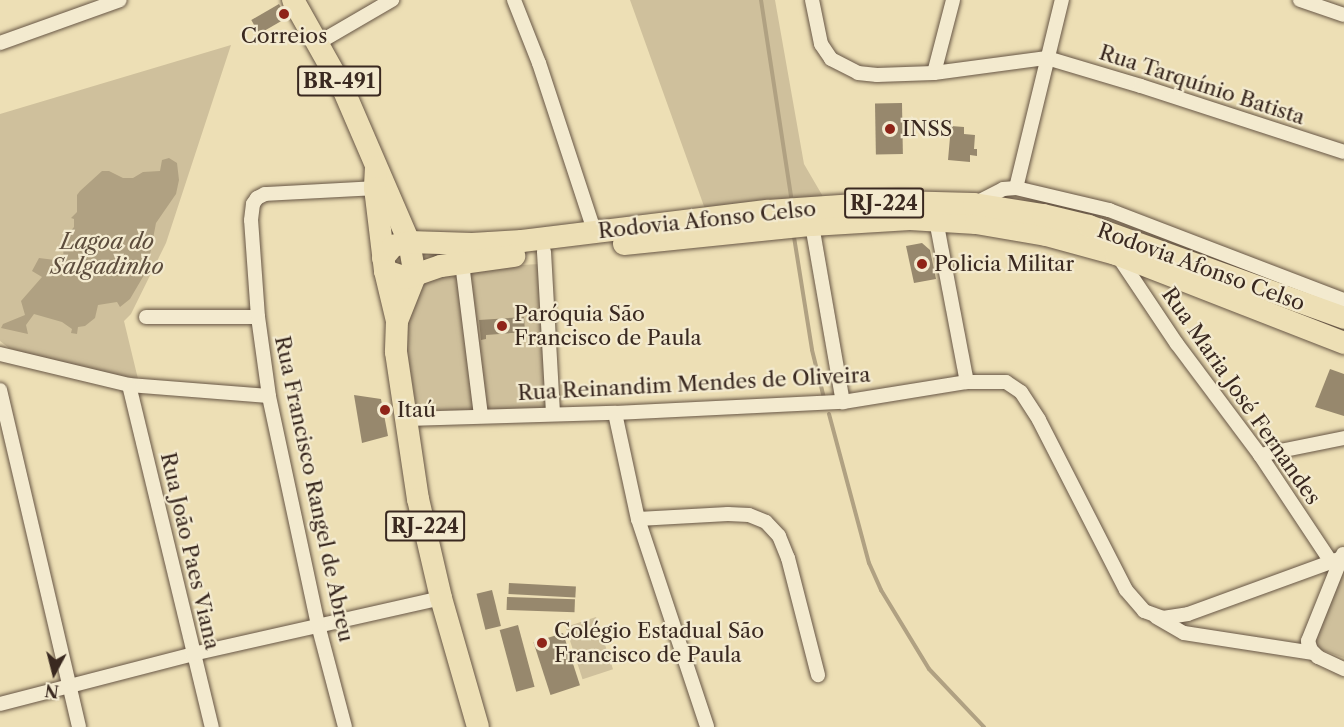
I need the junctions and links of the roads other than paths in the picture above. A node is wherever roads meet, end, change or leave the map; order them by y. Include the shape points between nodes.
1 (120, 0) edge
2 (293, 0) edge
3 (392, 0) edge
4 (514, 0) edge
5 (812, 0) edge
6 (953, 0) edge
7 (1062, 0) edge
8 (1300, 0) edge
9 (1344, 15) edge
10 (0, 43) edge
11 (318, 43) junction
12 (1047, 58) junction
13 (934, 73) junction
14 (1344, 152) edge
15 (375, 178) junction
16 (1016, 188) junction
17 (974, 204) junction
18 (936, 220) junction
19 (812, 225) junction
20 (595, 233) junction
21 (1158, 240) junction
22 (409, 242) junction
23 (544, 252) junction
24 (1116, 254) junction
25 (462, 263) junction
26 (384, 264) junction
27 (415, 276) junction
28 (1344, 300) edge
29 (146, 317) dead end
30 (258, 317) junction
31 (1344, 318) edge
32 (396, 321) junction
33 (1344, 343) edge
34 (6, 355) edge
35 (0, 366) edge
36 (967, 382) junction
37 (129, 385) junction
38 (0, 390) edge
39 (268, 396) junction
40 (843, 402) junction
41 (553, 413) junction
42 (615, 413) junction
43 (482, 416) junction
44 (407, 419) junction
45 (1344, 438) edge
46 (1260, 455) junction
47 (638, 519) junction
48 (1339, 558) edge
49 (441, 598) junction
50 (1147, 612) junction
51 (318, 626) junction
52 (1313, 653) junction
53 (193, 654) junction
54 (1344, 669) edge
55 (818, 675) dead end
56 (70, 687) junction
57 (0, 704) edge
58 (79, 727) edge
59 (212, 727) edge
60 (345, 727) edge
61 (478, 727) edge
62 (707, 727) edge

1 - 10 street
2 - 11 main road, BR-491
3 - 11 street
4 - 20 street
5 - 13 street via 821,44 841,66 877,75
6 - 13 street
7 - 12 street
8 - 9 street
11 - 15 main road, BR-491 via 344,91
12 - 13 street
12 - 14 street, Rua Tarquínio Batista
12 - 16 street
15 - 22 main road, BR-491
15 - 26 main road, BR-491
15 - 30 street, Rua Francisco Rangel de Abreu via 257,198 251,220
16 - 17 street via 1003,189
16 - 21 street via 1108,210
17 - 20 main road, Rodovia Afonso Celso / RJ-224 via 899,202 768,211
17 - 21 main road, Rodovia Afonso Celso / RJ-224
18 - 19 main road, Rodovia Afonso Celso / RJ-224
18 - 24 main road, Rodovia Afonso Celso / RJ-224 via 1046,235
18 - 36 street
19 - 23 main road, Rodovia Afonso Celso / RJ-224
19 - 40 street
20 - 22 main road, Rodovia Afonso Celso / RJ-224 via 472,244
21 - 28 street
21 - 31 main road, Rodovia Afonso Celso / RJ-224
22 - 26 main road via 393,246
22 - 27 main road
23 - 25 main road, Rodovia Afonso Celso / RJ-224
23 - 41 street
24 - 33 main road, Rodovia Afonso Celso / RJ-224
24 - 46 street, Rua Maria José Fernandes
25 - 27 main road, Rodovia Afonso Celso / RJ-224
25 - 43 street
26 - 27 main road, Rodovia Afonso Celso via 399,278
26 - 32 main road
27 - 32 main road
29 - 30 street
30 - 39 street, Rua Francisco Rangel de Abreu
32 - 44 main road, RJ-224 via 396,352
34 - 35 street
34 - 37 street
36 - 40 street, Rua Reinandim Mendes de Oliveira
36 - 50 street, Rua Reinandim Mendes de Oliveira via 1006,382 1021,392 1126,590
37 - 39 street
37 - 53 street, Rua João Paes Viana
38 - 56 street
39 - 51 street, Rua Francisco Rangel de Abreu
40 - 42 street, Rua Reinandim Mendes de Oliveira
41 - 42 street, Rua Reinandim Mendes de Oliveira
41 - 43 street, Rua Reinandim Mendes de Oliveira
42 - 47 street
43 - 44 street, Rua Reinandim Mendes de Oliveira
44 - 49 main road, RJ-224 via 418,499
45 - 46 street
46 - 48 street, Rua Maria José Fernandes
47 - 55 street via 728,514 749,515 766,522 779,536 788,558
47 - 62 street
48 - 50 street via 1188,614 1163,618
48 - 52 street via 1308,641
49 - 51 street
49 - 61 main road, RJ-224
50 - 52 street, Rua Reinandim Mendes de Oliveira via 1184,633
51 - 53 street
51 - 60 street, Rua Francisco Rangel de Abreu
52 - 54 street
53 - 56 street
53 - 59 street, Rua João Paes Viana
56 - 57 street
56 - 58 street

